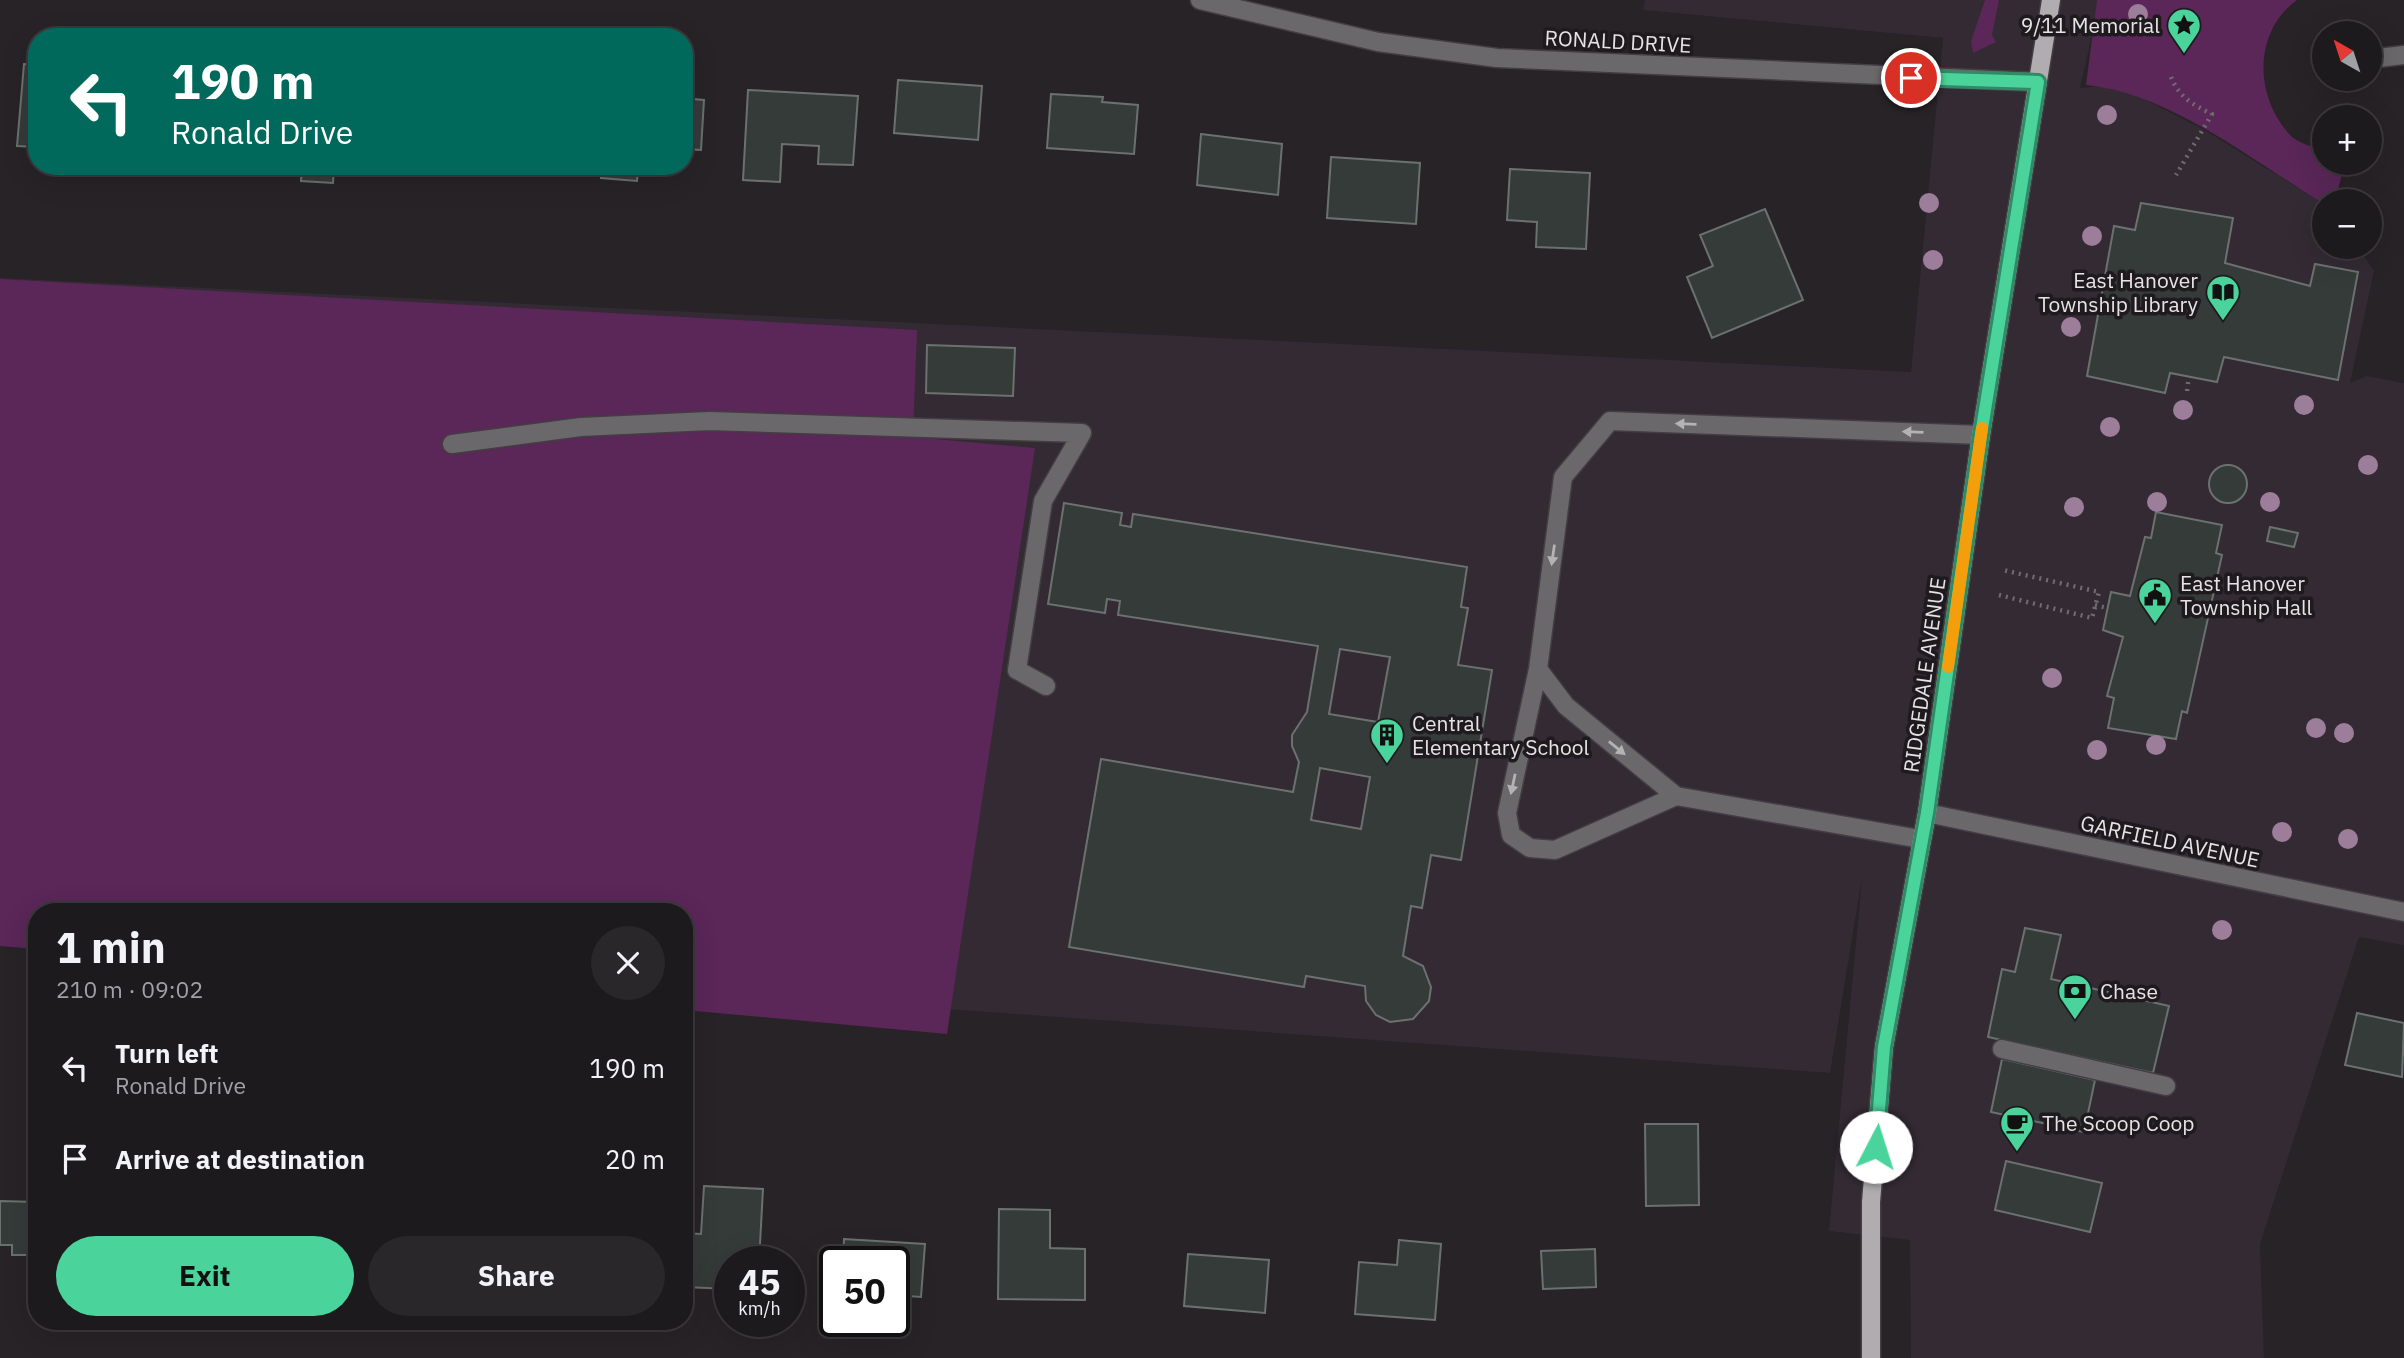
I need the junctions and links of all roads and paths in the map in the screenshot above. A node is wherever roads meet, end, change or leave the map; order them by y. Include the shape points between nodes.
1 (1200, 0) edge
2 (2051, 0) edge
3 (2404, 55) edge
4 (2382, 58) edge
5 (2171, 77) dead end
6 (2038, 82) junction
7 (2176, 175) dead end
8 (2189, 376) dead end
9 (2187, 391) dead end
10 (1981, 435) junction
11 (452, 444) dead end
12 (2003, 570) dead end
13 (1999, 595) dead end
14 (2095, 605) junction
15 (2107, 608) dead end
16 (1538, 669) junction
17 (1046, 685) dead end
18 (1676, 796) junction
19 (1927, 813) junction
20 (1920, 839) junction
21 (2404, 912) edge
22 (2002, 1049) dead end
23 (2166, 1086) dead end
24 (1871, 1358) edge

1 - 6 street, RONALD DRIVE via 1378,42 1497,58
2 - 6 main road, RIDGEDALE AVENUE
3 - 4 street
5 - 7 path via 2176,90 2190,103 2211,114
6 - 10 main road, RIDGEDALE AVENUE
8 - 9 path
10 -> 16 street via 1610,421 1563,477
10 - 19 main road, RIDGEDALE AVENUE
11 - 17 street via 581,427 709,421 1082,432 1043,501 1017,670
12 - 14 path via 2099,592
13 - 14 path via 2092,618
14 - 15 path
16 -> 18 street via 1566,706
16 -> 18 street via 1507,813 1511,835 1530,848 1555,850
18 - 20 street
19 - 20 main road, RIDGEDALE AVENUE
19 - 21 street, GARFIELD AVENUE
20 - 24 main road, RIDGEDALE AVENUE via 1884,1047 1871,1202
22 - 23 street

